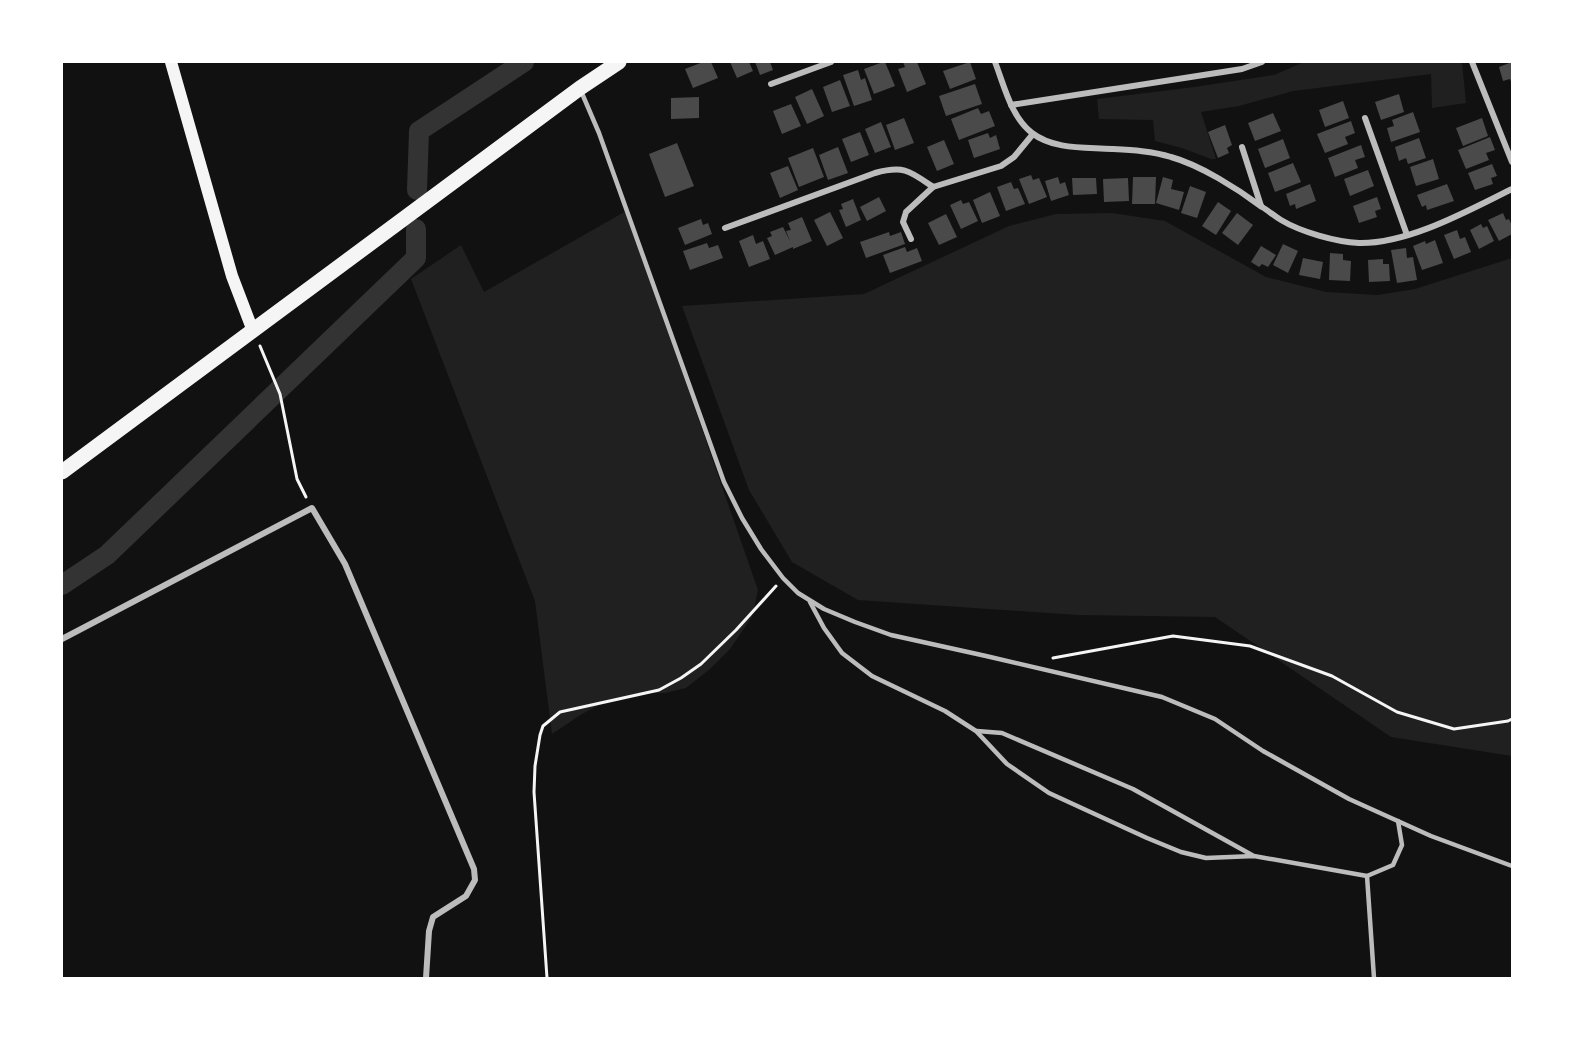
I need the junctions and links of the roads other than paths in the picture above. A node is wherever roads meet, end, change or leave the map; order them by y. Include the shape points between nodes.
1 (171, 62) edge
2 (619, 62) edge
3 (831, 62) edge
4 (995, 62) edge
5 (1262, 62) edge
6 (1472, 62) edge
7 (771, 84) dead end
8 (580, 88) junction
9 (1011, 105) junction
10 (1365, 118) dead end
11 (1033, 134) junction
12 (1242, 147) dead end
13 (1512, 162) edge
14 (933, 187) junction
15 (1512, 189) edge
16 (1261, 206) junction
17 (725, 228) dead end
18 (1407, 235) junction
19 (910, 238) dead end
20 (253, 331) junction
21 (62, 472) edge
22 (810, 600) junction
23 (62, 639) edge
24 (976, 731) junction
25 (1398, 821) junction
26 (1254, 856) junction
27 (1512, 866) edge
28 (1367, 876) junction
29 (426, 978) edge
30 (1374, 978) edge

1 - 20 main road via 232,276
2 - 8 main road
3 - 7 street
4 - 9 street
5 - 9 street via 1242,69
6 - 13 street
8 - 20 main road
8 - 22 lane via 724,482 761,549 783,578
9 - 11 street
10 - 18 street
11 - 14 street via 1001,166
11 - 16 street via 1051,143 1170,157 1197,167
12 - 16 street
14 - 17 street via 912,172 891,168
14 - 19 street via 906,212 903,222
15 - 18 street via 1443,223
16 - 18 street via 1281,221 1334,240 1359,243
20 - 21 main road
22 - 24 lane via 842,653 872,676 945,711
22 - 25 lane via 891,635 1162,697 1215,718 1263,751 1349,799
23 - 29 street via 312,508 345,564 474,869 476,880 466,896 433,917
24 - 26 lane via 1002,734 1133,789
24 - 26 lane via 1007,764 1049,793 1147,838 1206,858
25 - 27 lane
25 - 28 lane via 1402,844 1393,865
26 - 28 lane
28 - 30 lane

